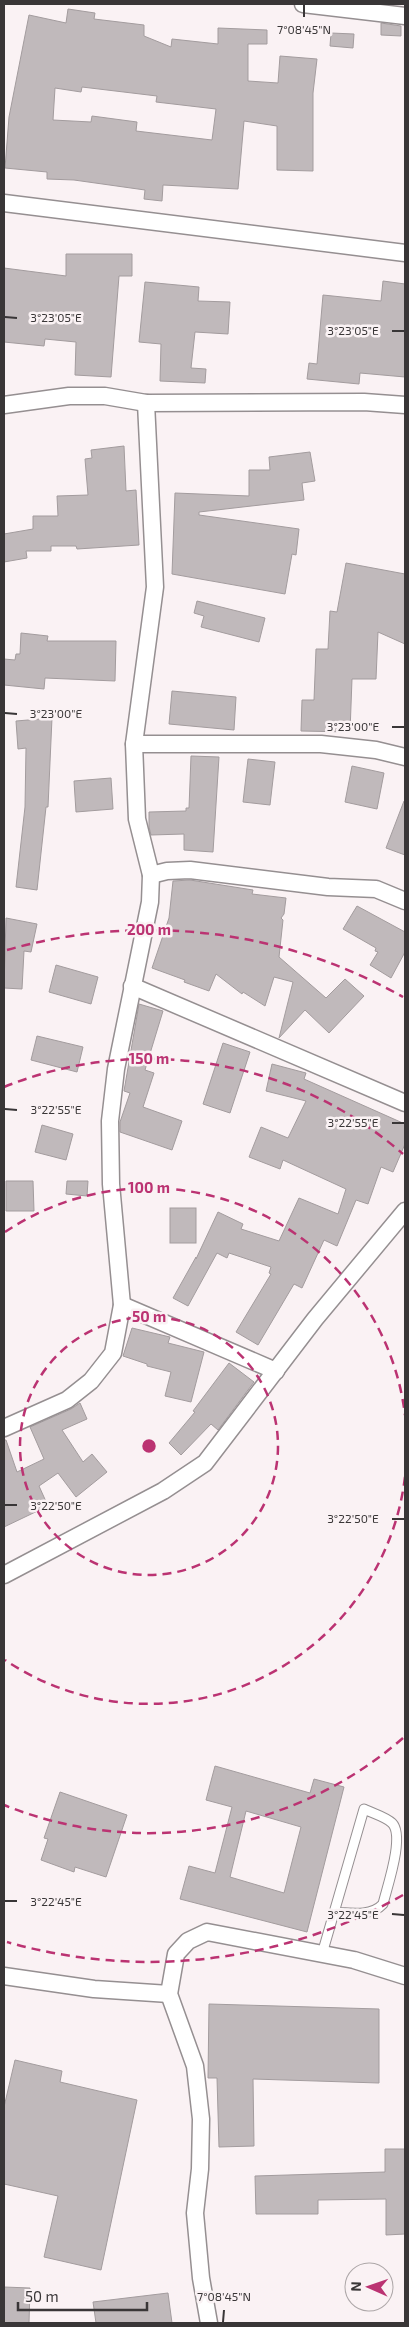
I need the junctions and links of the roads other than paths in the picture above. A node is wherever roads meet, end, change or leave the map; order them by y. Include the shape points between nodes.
1 (303, 4) edge
2 (405, 16) edge
3 (4, 204) edge
4 (405, 253) edge
5 (146, 403) junction
6 (4, 405) edge
7 (405, 405) edge
8 (134, 744) junction
9 (405, 757) edge
10 (151, 876) junction
11 (405, 901) edge
12 (132, 986) junction
13 (405, 1103) edge
14 (405, 1211) edge
15 (122, 1305) junction
16 (276, 1371) junction
17 (4, 1428) edge
18 (4, 1575) edge
19 (334, 1912) junction
20 (322, 1954) junction
21 (4, 1976) edge
22 (405, 1976) edge
23 (169, 1994) junction
24 (209, 2323) edge

1 - 2 street
3 - 4 street
5 - 6 street via 105,396 69,396
5 - 7 street via 364,402
5 - 8 street via 155,586
8 - 9 street via 321,744
8 - 10 street via 137,819
10 - 11 street via 167,871 190,870 328,887 376,889
10 - 12 street via 146,926
12 - 13 street
12 - 15 street via 110,1121
14 - 16 street
15 - 16 street
15 - 17 street via 113,1353 91,1381 67,1400
16 - 18 street via 204,1463 163,1491
19 - 19 lane via 369,1913 377,1911 383,1904 397,1831 392,1822 364,1809
19 - 20 lane
20 - 22 street
20 - 23 street via 207,1932 188,1941 176,1954
21 - 23 street via 94,1989
23 - 24 street via 195,2066 200,2110 200,2169 195,2213

